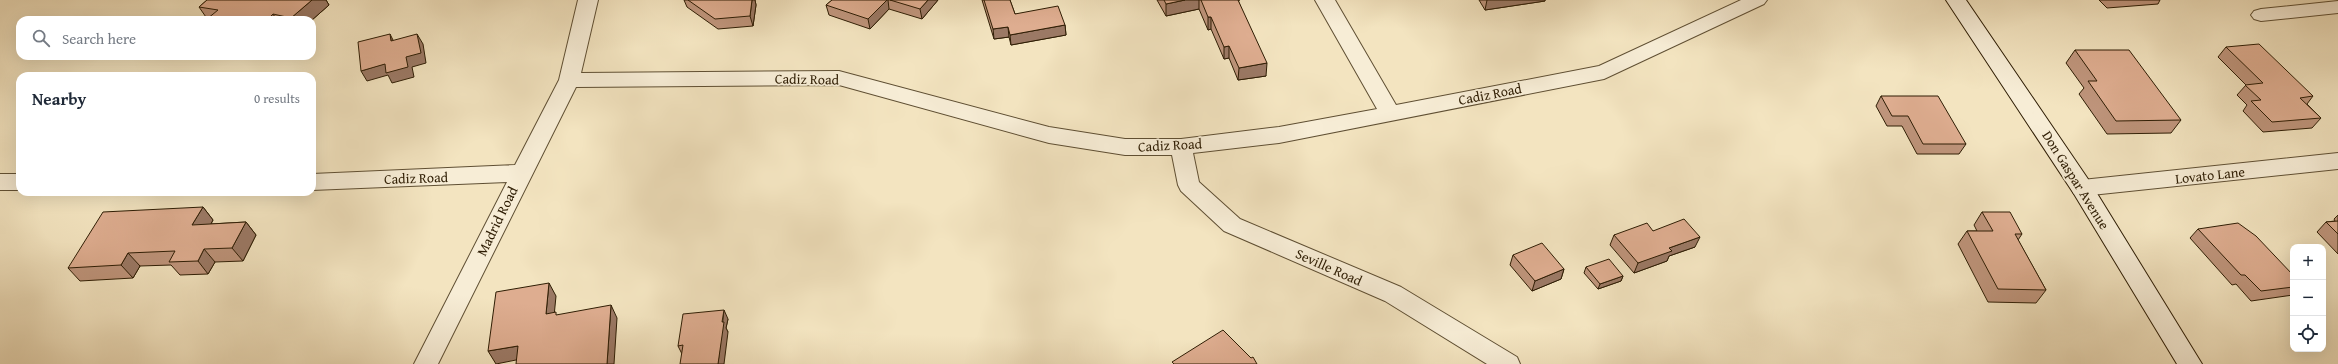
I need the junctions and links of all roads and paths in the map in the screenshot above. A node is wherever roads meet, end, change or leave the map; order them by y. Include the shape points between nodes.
1 (588, 0) edge
2 (1325, 0) edge
3 (1757, 0) edge
4 (1956, 0) edge
5 (2338, 7) edge
6 (2261, 15) dead end
7 (569, 80) junction
8 (1390, 113) junction
9 (1181, 147) junction
10 (2338, 161) edge
11 (520, 173) junction
12 (0, 182) edge
13 (16, 182) edge
14 (316, 182) edge
15 (2082, 188) junction
16 (426, 364) edge
17 (1508, 364) edge
18 (2190, 364) edge

1 - 7 street, Madrid Road
2 - 8 street
3 - 8 street, Cadiz Road via 1604,72
4 - 15 street, Don Gaspar Avenue
5 - 6 street
7 - 9 street, Cadiz Road via 839,78 1049,134 1125,147
7 - 11 street, Madrid Road
8 - 9 street, Cadiz Road via 1279,135
9 - 17 street, Seville Road via 1189,185 1232,225 1393,294
10 - 15 street, Lovato Lane
11 - 14 street, Cadiz Road
11 - 16 street, Madrid Road
12 - 13 street
15 - 18 street, Don Gaspar Avenue

